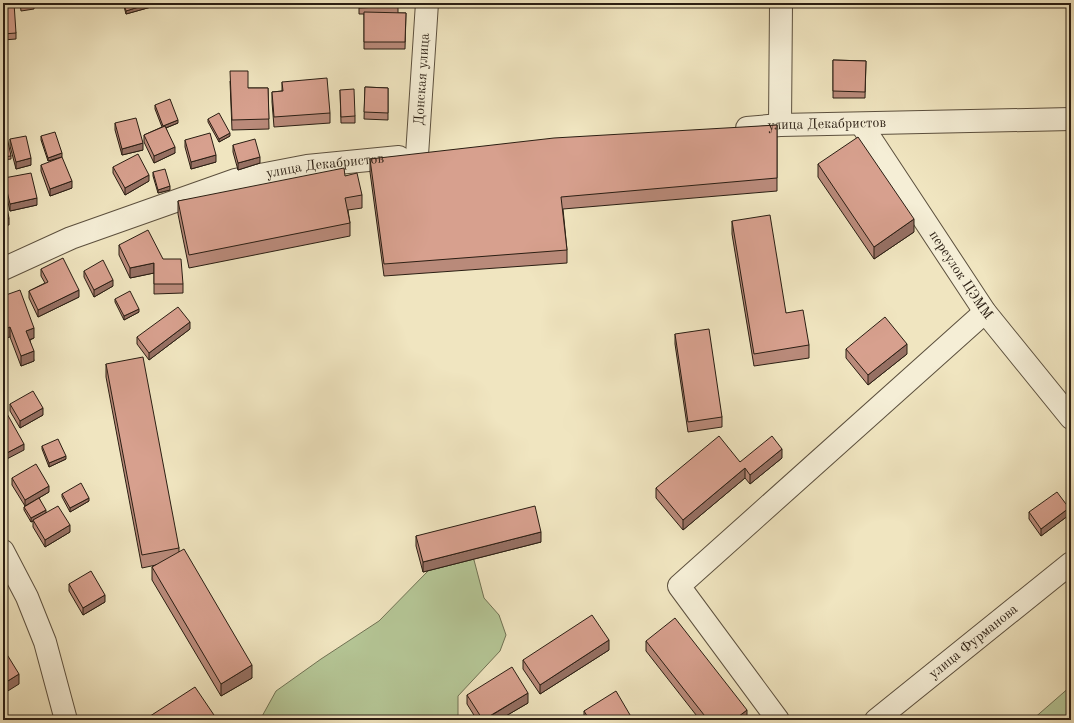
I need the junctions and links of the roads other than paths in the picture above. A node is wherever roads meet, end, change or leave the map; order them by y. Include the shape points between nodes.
1 (427, 3) edge
2 (782, 3) edge
3 (1071, 118) edge
4 (861, 124) junction
5 (780, 125) junction
6 (725, 130) edge
7 (441, 153) edge
8 (417, 155) junction
9 (3, 269) edge
10 (985, 312) junction
11 (1071, 418) edge
12 (3, 551) edge
13 (1071, 562) edge
14 (66, 720) edge
15 (778, 720) edge
16 (876, 720) edge

1 - 8 street, Донская улица
2 - 5 street
3 - 4 street, улица Декабристов
4 - 5 street, улица Декабристов
4 - 10 street, переулок ЦЭММ
5 - 6 street, улица Декабристов
7 - 8 street, улица Декабристов
8 - 9 street, улица Декабристов via 307,166 235,180 71,238
10 - 11 street, переулок ЦЭММ
10 - 15 street via 680,586
12 - 14 street via 27,597 45,642
13 - 16 street, улица Фурманова

